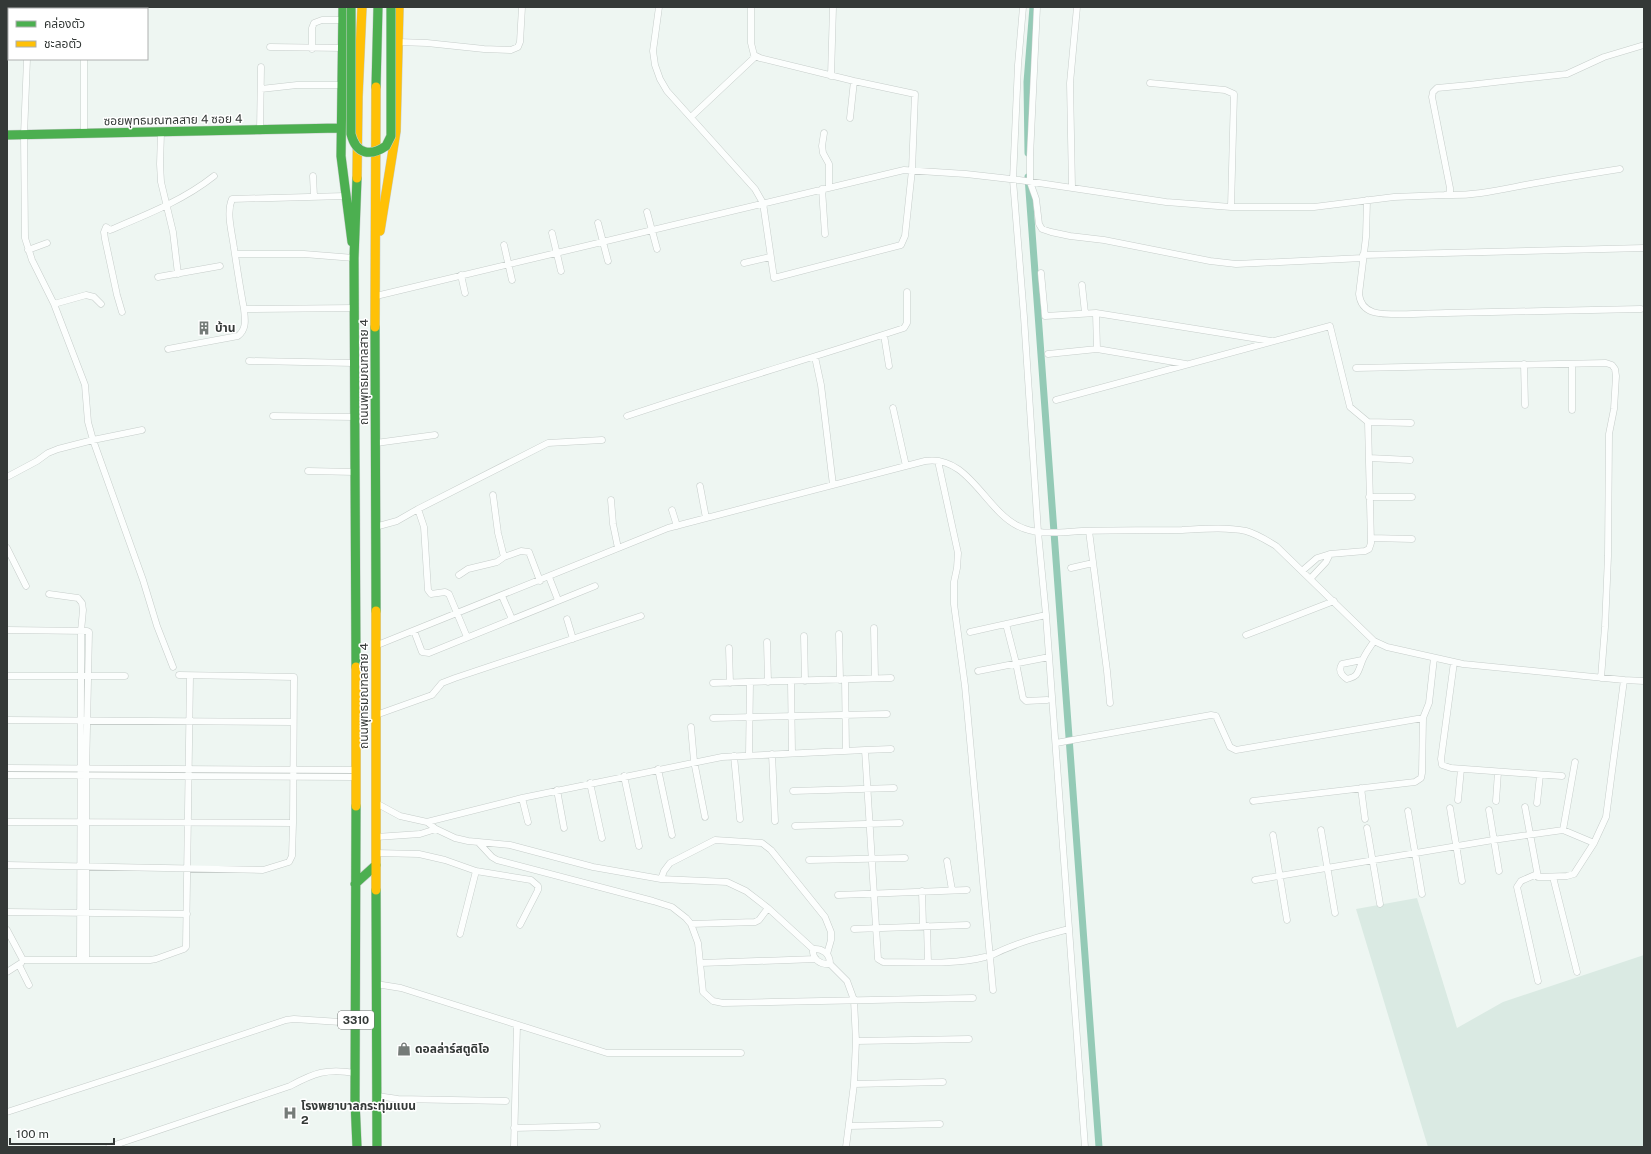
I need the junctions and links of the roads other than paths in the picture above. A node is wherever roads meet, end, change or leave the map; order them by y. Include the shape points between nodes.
1 (343, 7) edge
2 (351, 7) edge
3 (362, 7) edge
4 (378, 7) edge
5 (391, 7) edge
6 (399, 7) edge
7 (522, 7) edge
8 (659, 7) edge
9 (751, 7) edge
10 (833, 7) edge
11 (1023, 7) edge
12 (1037, 7) edge
13 (1077, 7) edge
14 (343, 20) junction
15 (398, 42) junction
16 (1644, 45) edge
17 (270, 47) dead end
18 (343, 48) junction
19 (312, 49) junction
20 (756, 56) junction
21 (27, 60) edge
22 (84, 60) edge
23 (260, 67) dead end
24 (831, 76) junction
25 (854, 81) junction
26 (1150, 83) dead end
27 (342, 85) junction
28 (261, 89) junction
29 (691, 117) junction
30 (850, 118) dead end
31 (340, 128) junction
32 (260, 131) junction
33 (84, 133) junction
34 (161, 133) junction
35 (824, 133) dead end
36 (7, 135) edge
37 (24, 135) junction
38 (1620, 169) dead end
39 (912, 170) junction
40 (214, 176) dead end
41 (314, 176) dead end
42 (1016, 180) junction
43 (1030, 182) junction
44 (829, 188) junction
45 (1072, 188) junction
46 (822, 189) junction
47 (1446, 195) junction
48 (345, 196) junction
49 (314, 197) junction
50 (1368, 200) junction
51 (763, 203) junction
52 (168, 205) junction
53 (1232, 207) junction
54 (647, 212) dead end
55 (598, 223) dead end
56 (652, 229) junction
57 (552, 232) dead end
58 (825, 234) dead end
59 (603, 242) junction
60 (47, 244) dead end
61 (376, 244) junction
62 (504, 245) dead end
63 (1644, 248) edge
64 (28, 249) junction
65 (657, 249) dead end
66 (557, 252) junction
67 (235, 254) junction
68 (354, 256) junction
69 (770, 257) junction
70 (1363, 257) junction
71 (608, 261) dead end
72 (744, 263) dead end
73 (508, 264) junction
74 (220, 266) dead end
75 (561, 270) dead end
76 (1041, 273) dead end
77 (178, 274) junction
78 (461, 275) junction
79 (158, 277) dead end
80 (512, 280) dead end
81 (1082, 285) dead end
82 (907, 292) dead end
83 (465, 293) dead end
84 (376, 296) junction
85 (54, 304) junction
86 (101, 304) dead end
87 (355, 308) junction
88 (244, 309) junction
89 (1641, 309) dead end
90 (122, 312) dead end
91 (1096, 313) junction
92 (1085, 314) junction
93 (884, 335) junction
94 (1274, 341) junction
95 (168, 349) dead end
96 (1097, 349) junction
97 (1048, 354) dead end
98 (815, 357) junction
99 (249, 362) dead end
100 (354, 363) junction
101 (1524, 364) junction
102 (1572, 364) junction
103 (1188, 365) junction
104 (889, 366) dead end
105 (1356, 368) dead end
106 (1056, 400) dead end
107 (1525, 405) dead end
108 (893, 408) dead end
109 (1572, 410) dead end
110 (273, 416) dead end
111 (627, 416) dead end
112 (355, 417) junction
113 (1368, 422) junction
114 (1411, 423) dead end
115 (142, 430) dead end
116 (435, 435) dead end
117 (93, 440) junction
118 (602, 440) dead end
119 (376, 443) junction
120 (1369, 458) junction
121 (1410, 460) dead end
122 (938, 461) junction
123 (906, 466) junction
124 (308, 471) dead end
125 (356, 472) junction
126 (7, 478) edge
127 (833, 485) junction
128 (700, 486) dead end
129 (493, 495) dead end
130 (1369, 497) junction
131 (1412, 498) dead end
132 (611, 500) dead end
133 (418, 508) junction
134 (672, 510) dead end
135 (706, 518) junction
136 (676, 526) junction
137 (375, 527) junction
138 (1089, 531) junction
139 (1038, 532) junction
140 (1371, 538) junction
141 (1412, 539) dead end
142 (7, 548) edge
143 (618, 548) junction
144 (1330, 554) junction
145 (504, 557) junction
146 (1093, 563) junction
147 (1071, 568) dead end
148 (1302, 571) junction
149 (459, 575) dead end
150 (550, 577) junction
151 (1310, 579) junction
152 (540, 580) junction
153 (26, 586) dead end
154 (595, 586) dead end
155 (49, 594) dead end
156 (502, 596) junction
157 (558, 600) junction
158 (1334, 601) junction
159 (458, 614) junction
160 (1046, 615) junction
161 (641, 616) dead end
162 (512, 619) junction
163 (567, 619) dead end
164 (1006, 624) junction
165 (874, 628) dead end
166 (7, 630) edge
167 (81, 631) junction
168 (414, 631) junction
169 (970, 632) dead end
170 (839, 634) dead end
171 (1246, 635) dead end
172 (804, 636) dead end
173 (467, 637) junction
174 (573, 639) junction
175 (1374, 640) junction
176 (767, 642) dead end
177 (376, 646) junction
178 (729, 648) dead end
179 (1049, 657) junction
180 (1434, 658) junction
181 (1362, 660) dead end
182 (1016, 662) junction
183 (1454, 662) junction
184 (172, 667) dead end
185 (978, 671) dead end
186 (179, 675) dead end
187 (7, 676) edge
188 (81, 676) junction
189 (88, 676) junction
190 (125, 676) dead end
191 (190, 676) junction
192 (1601, 676) junction
193 (875, 678) junction
194 (890, 678) dead end
195 (843, 680) junction
196 (1624, 680) junction
197 (805, 681) junction
198 (1644, 681) edge
199 (750, 682) junction
200 (768, 682) junction
201 (791, 682) junction
202 (713, 683) dead end
203 (730, 683) junction
204 (1046, 700) dead end
205 (1110, 703) dead end
206 (887, 714) dead end
207 (376, 715) junction
208 (845, 715) junction
209 (750, 717) junction
210 (792, 717) junction
211 (713, 718) dead end
212 (1423, 718) junction
213 (7, 720) edge
214 (84, 721) junction
215 (189, 721) junction
216 (293, 722) junction
217 (691, 727) dead end
218 (1062, 742) junction
219 (891, 749) dead end
220 (865, 750) junction
221 (846, 751) junction
222 (792, 753) junction
223 (772, 754) junction
224 (749, 755) junction
225 (734, 756) junction
226 (694, 762) junction
227 (1575, 762) dead end
228 (7, 768) edge
229 (188, 769) junction
230 (658, 769) junction
231 (1461, 769) junction
232 (84, 771) junction
233 (293, 772) junction
234 (1498, 772) junction
235 (355, 773) junction
236 (7, 775) edge
237 (1540, 775) junction
238 (188, 776) junction
239 (624, 776) junction
240 (1562, 776) dead end
241 (590, 783) junction
242 (894, 788) dead end
243 (1362, 788) junction
244 (867, 789) junction
245 (557, 790) junction
246 (793, 791) dead end
247 (522, 798) junction
248 (1458, 800) dead end
249 (1252, 801) dead end
250 (1496, 801) dead end
251 (376, 803) junction
252 (1537, 803) dead end
253 (1450, 808) dead end
254 (1525, 808) dead end
255 (1489, 810) dead end
256 (1408, 811) dead end
257 (704, 817) dead end
258 (740, 819) dead end
259 (1364, 819) dead end
260 (775, 821) dead end
261 (7, 822) edge
262 (84, 822) junction
263 (188, 822) junction
264 (293, 822) junction
265 (427, 822) junction
266 (528, 822) dead end
267 (900, 823) dead end
268 (869, 824) junction
269 (795, 826) dead end
270 (564, 828) dead end
271 (1367, 828) dead end
272 (436, 829) junction
273 (1321, 830) dead end
274 (1563, 830) junction
275 (672, 835) dead end
276 (1273, 835) dead end
277 (1530, 835) junction
278 (376, 837) junction
279 (602, 838) dead end
280 (1493, 840) junction
281 (479, 843) junction
282 (1594, 843) junction
283 (639, 846) dead end
284 (1457, 847) junction
285 (376, 853) junction
286 (1415, 854) junction
287 (905, 858) dead end
288 (872, 859) junction
289 (809, 860) dead end
290 (946, 861) dead end
291 (1372, 861) junction
292 (7, 865) edge
293 (376, 866) junction
294 (83, 867) junction
295 (188, 868) junction
296 (1328, 868) junction
297 (476, 871) junction
298 (1499, 871) dead end
299 (1537, 874) junction
300 (1280, 876) junction
301 (1553, 877) junction
302 (661, 879) junction
303 (1255, 880) dead end
304 (1462, 881) dead end
305 (355, 884) junction
306 (952, 890) junction
307 (967, 890) dead end
308 (922, 891) junction
309 (875, 893) junction
310 (1422, 894) dead end
311 (838, 895) dead end
312 (1380, 904) dead end
313 (768, 908) junction
314 (7, 912) edge
315 (83, 913) junction
316 (1335, 913) dead end
317 (187, 914) junction
318 (1288, 920) dead end
319 (691, 924) junction
320 (520, 925) dead end
321 (967, 925) dead end
322 (925, 926) junction
323 (876, 928) junction
324 (854, 929) dead end
325 (1069, 929) junction
326 (7, 930) edge
327 (460, 934) dead end
328 (813, 949) junction
329 (827, 954) junction
330 (988, 956) junction
331 (83, 959) junction
332 (816, 959) junction
333 (21, 962) junction
334 (928, 962) junction
335 (701, 964) junction
336 (830, 964) junction
337 (7, 972) edge
338 (1577, 972) dead end
339 (1538, 981) dead end
340 (376, 984) junction
341 (29, 985) dead end
342 (993, 990) dead end
343 (974, 998) dead end
344 (854, 1000) junction
345 (356, 1023) junction
346 (517, 1025) junction
347 (969, 1040) dead end
348 (856, 1041) junction
349 (741, 1053) dead end
350 (355, 1073) junction
351 (943, 1082) dead end
352 (854, 1084) junction
353 (377, 1096) junction
354 (506, 1101) dead end
355 (7, 1112) edge
356 (940, 1124) dead end
357 (597, 1126) dead end
358 (849, 1126) junction
359 (514, 1128) junction
360 (109, 1147) edge
361 (357, 1147) edge
362 (377, 1147) edge
363 (514, 1147) edge
364 (846, 1147) edge
365 (1085, 1147) edge

1 - 14 main road, ถนนพุทธมณฑลสาย 4
2 - 5 main road, bridge via 352,142 361,152 372,153 387,146 391,136
3 - 68 main road, ถนนพุทธมณฑลสาย 4
4 - 61 main road, ถนนพุทธมณฑลสาย 4
6 - 15 main road, ถนนพุทธมณฑลสาย 4
7 - 15 street via 520,42 518,47 511,50
8 - 29 street via 653,51 655,65 668,91
9 - 20 street via 751,43
10 - 24 street
11 - 42 street via 1018,65
12 - 43 street
13 - 45 street via 1070,83
14 - 18 main road, ถนนพุทธมณฑลสาย 4
14 - 19 street via 322,20 314,24
15 - 61 main road, ถนนพุทธมณฑลสาย 4 via 396,131 385,207
16 - 47 street via 1604,57 1567,74 1437,88 1432,97 1450,188 1450,193
17 - 19 street
18 - 19 street
18 - 27 main road, ถนนพุทธมณฑลสาย 4
20 - 24 street
20 - 29 street
21 - 37 street
22 - 33 street
23 - 28 street
24 - 25 street
25 - 30 street
25 - 39 street via 915,94
26 - 53 street via 1225,90 1234,94
27 - 28 street
27 - 31 main road, ถนนพุทธมณฑลสาย 4
28 - 32 street
29 - 51 street via 755,189
31 - 32 main road, ซอยพุทธมณฑลสาย 4 ซอย 4
31 - 48 main road, ถนนพุทธมณฑลสาย 4
32 - 34 main road, ซอยพุทธมณฑลสาย 4 ซอย 4
33 - 34 main road, ซอยพุทธมณฑลสาย 4 ซอย 4
33 - 37 main road, ซอยพุทธมณฑลสาย 4 ซอย 4
34 - 52 street via 161,182
35 - 44 street via 822,146 829,164
36 - 37 main road, ซอยพุทธมณฑลสาย 4 ซอย 4
37 - 64 street
38 - 47 street via 1485,193
39 - 42 street
39 - 44 street
39 - 69 street via 905,236 901,245 774,278
40 - 52 street via 204,185
41 - 49 street
42 - 43 street
42 - 139 street
43 - 45 street
43 - 70 street via 1036,199 1038,224 1042,229 1052,232 1236,264
44 - 46 street
45 - 53 street via 1166,202
46 - 51 street
46 - 58 street
47 - 50 street
48 - 49 street
48 - 68 main road, ถนนพุทธมณฑลสาย 4
49 - 67 street via 232,199 230,220
50 - 53 street via 1314,207
50 - 70 street
51 - 56 street
51 - 69 street
52 - 77 street
52 - 90 street via 110,230 106,227 105,239
54 - 56 street
55 - 59 street
56 - 59 street
56 - 65 street
57 - 66 street
59 - 66 street
59 - 71 street
60 - 64 street
61 - 84 main road, ถนนพุทธมณฑลสาย 4
62 - 73 street
63 - 70 street
64 - 85 street
66 - 73 street
66 - 75 street
67 - 68 street
67 - 88 street
68 - 87 main road, ถนนพุทธมณฑลสาย 4
69 - 72 street
70 - 89 street via 1360,302 1364,308 1382,314
73 - 78 street
73 - 80 street
74 - 77 street
76 - 92 street via 1045,316
77 - 79 street
78 - 83 street
78 - 84 street
81 - 92 street
82 - 93 street via 906,326
84 - 119 main road, ถนนพุทธมณฑลสาย 4
85 - 86 street via 86,295 94,297
85 - 117 street via 85,385 88,422
87 - 88 street
87 - 100 main road, ถนนพุทธมณฑลสาย 4
88 - 95 street via 244,329 238,336
91 - 92 street
91 - 94 street
91 - 96 street
93 - 98 street
93 - 104 street
94 - 103 street
94 - 113 street via 1330,326 1350,407
96 - 97 street
96 - 103 street
98 - 111 street
98 - 127 street via 821,385
99 - 100 street
100 - 112 main road, ถนนพุทธมณฑลสาย 4
101 - 102 street
101 - 105 street
101 - 107 street
102 - 109 street
102 - 192 street via 1606,363 1612,365 1616,376 1609,440 1608,556
103 - 106 street
108 - 123 street
110 - 112 street
112 - 125 main road, ถนนพุทธมณฑลสาย 4
113 - 114 street
113 - 120 street
115 - 117 street
116 - 119 street
117 - 126 street via 48,453
117 - 184 street
118 - 133 street via 548,443
119 - 137 main road, ถนนพุทธมณฑลสาย 4
120 - 121 street
120 - 130 street
122 - 123 street
122 - 139 street via 949,464 962,473 1013,523
122 - 330 street via 958,553 954,604 965,686
123 - 127 street
124 - 125 street
125 - 235 main road, ถนนพุทธมณฑลสาย 4
127 - 135 street
128 - 135 street
129 - 145 street
130 - 131 street
130 - 140 street
132 - 143 street
133 - 137 street via 396,521
133 - 159 street via 424,527 428,590 431,594 447,592
134 - 136 street
135 - 136 street
136 - 143 street
137 - 177 main road, ถนนพุทธมณฑลสาย 4
138 - 139 street
138 - 146 street
138 - 148 street via 1246,531 1276,546
139 - 160 street
140 - 141 street
140 - 144 street via 1366,551
142 - 153 street
143 - 150 street
144 - 148 street via 1317,558
144 - 151 street
145 - 149 street via 497,562 468,569
145 - 152 street via 521,551 529,552
146 - 147 street
146 - 205 street
148 - 151 street
150 - 152 street
150 - 157 street
151 - 158 street
152 - 156 street
154 - 157 street
155 - 167 street via 80,600 83,610
156 - 159 street
156 - 162 street
157 - 162 street
158 - 171 street
158 - 175 street
159 - 168 street
159 - 173 street
160 - 164 street
160 - 179 street
161 - 174 street
162 - 173 street
163 - 174 street
164 - 169 street
164 - 182 street
165 - 193 street
166 - 167 street
167 - 188 street
167 - 189 street via 89,632
168 - 173 street via 420,649 425,654
168 - 177 street
170 - 195 street
172 - 197 street
174 - 207 street via 448,680 438,686 432,695
175 - 180 street via 1387,647
175 - 181 street
176 - 200 street
177 - 207 main road, ถนนพุทธมณฑลสาย 4
178 - 203 street
179 - 182 street
179 - 218 street
180 - 183 street
180 - 212 street via 1429,703
182 - 185 street
182 - 204 street via 1022,698 1026,701
183 - 192 street
183 - 231 street via 1442,763 1445,767
186 - 191 street
187 - 188 street
188 - 189 street
188 - 214 street
189 - 190 street
189 - 214 street
191 - 215 street
191 - 216 street via 294,677
192 - 196 street
193 - 194 street
193 - 195 street
195 - 197 street
195 - 208 street
196 - 198 street
196 - 282 street via 1606,816
197 - 201 street
199 - 200 street
199 - 203 street
199 - 209 street
200 - 201 street
201 - 210 street
202 - 203 street
206 - 208 street
207 - 251 main road, ถนนพุทธมณฑลสาย 4
208 - 210 street
208 - 221 street
209 - 210 street
209 - 211 street
209 - 224 street
210 - 222 street
212 - 218 street via 1236,750 1230,747 1216,716 1211,715
212 - 243 street via 1422,773 1418,781
213 - 214 street
214 - 215 street
214 - 232 street
215 - 216 street
215 - 229 street
216 - 233 street
217 - 226 street
218 - 325 street
219 - 220 street
220 - 221 street
220 - 244 street
221 - 222 street
222 - 223 street
223 - 224 street
223 - 260 street
224 - 225 street
225 - 226 street
225 - 258 street
226 - 230 street
226 - 257 street
227 - 274 street
228 - 232 street
229 - 232 street
229 - 233 street
229 - 238 street
230 - 239 street
230 - 275 street
231 - 234 street
231 - 248 street
232 - 236 street
232 - 238 street
232 - 262 street
233 - 235 street
233 - 238 street
233 - 264 street
234 - 237 street
234 - 250 street
235 - 305 main road, ถนนพุทธมณฑลสาย 4
237 - 240 street
237 - 252 street
238 - 263 street
239 - 241 street
239 - 283 street
241 - 245 street
241 - 279 street
242 - 244 street
243 - 249 street
243 - 259 street
244 - 246 street
244 - 268 street
245 - 247 street
245 - 270 street
247 - 265 street
247 - 266 street
251 - 265 street via 400,816
251 - 278 main road, ถนนพุทธมณฑลสาย 4
253 - 284 street
254 - 277 street
255 - 280 street
256 - 286 street
261 - 262 street
262 - 263 street
262 - 294 street
263 - 264 street
263 - 295 street
264 - 295 street via 292,856 289,862 263,870
265 - 272 street
267 - 268 street
268 - 269 street
268 - 288 street
271 - 291 street
272 - 278 street via 420,834
272 - 281 street via 455,838
273 - 296 street
274 - 277 street
274 - 282 street
276 - 300 street
277 - 280 street
277 - 299 street
278 - 285 main road, ถนนพุทธมณฑลสาย 4
280 - 284 street
280 - 298 street
281 - 302 street via 510,845 593,867
281 - 319 street via 497,860 672,907
282 - 301 street via 1574,874
284 - 286 street
284 - 304 street
285 - 293 main road, ถนนพุทธมณฑลสาย 4
285 - 297 street via 419,854
286 - 291 street
286 - 310 street
287 - 288 street
288 - 289 street
288 - 309 street
290 - 306 street
291 - 296 street
291 - 312 street
292 - 294 street
293 - 305 main road
293 - 340 main road, ถนนพุทธมณฑลสาย 4 / 3310
294 - 295 street
294 - 315 street
295 - 317 street
296 - 300 street
296 - 316 street
297 - 320 street via 520,878 538,886
297 - 327 street
299 - 301 street via 1541,878
299 - 339 street via 1521,881 1517,887
300 - 303 street
300 - 318 street
301 - 338 street
302 - 313 street via 727,882 746,891
302 - 329 street via 670,863 715,840 765,845 825,917 831,932
305 - 345 main road, ถนนพุทธมณฑลสาย 4 / 3310
306 - 307 street
306 - 308 street
308 - 309 street
308 - 322 street
309 - 311 street
309 - 323 street
313 - 319 street via 755,922
313 - 328 street
314 - 315 street
315 - 317 street
315 - 331 street
317 - 331 street via 187,945 184,949 150,960
319 - 335 street via 698,943
321 - 322 street
322 - 323 street
322 - 334 street
323 - 324 street
323 - 334 street via 877,951 883,962
325 - 330 street via 1033,938
325 - 365 street
326 - 333 street
328 - 329 street via 820,949
328 - 332 street
329 - 336 street
330 - 334 street via 966,961
330 - 342 street
331 - 333 street
332 - 335 street
332 - 336 street via 823,964
333 - 337 street
333 - 341 street
335 - 344 street via 704,992 708,998 718,1002
336 - 344 street via 847,982
340 - 346 street via 401,988
340 - 353 main road, ถนนพุทธมณฑลสาย 4 / 3310
343 - 344 street
344 - 348 street
345 - 350 main road, ถนนพุทธมณฑลสาย 4 / 3310
345 - 355 street via 286,1020
346 - 349 street via 606,1053
346 - 359 street
347 - 348 street
348 - 352 street
350 - 360 street via 330,1071 312,1074 290,1086
350 - 361 main road, ถนนพุทธมณฑลสาย 4 / 3310
351 - 352 street
352 - 358 street
353 - 354 street via 398,1099
353 - 362 main road, ถนนพุทธมณฑลสาย 4 / 3310
356 - 358 street
357 - 359 street
358 - 364 street
359 - 363 street

